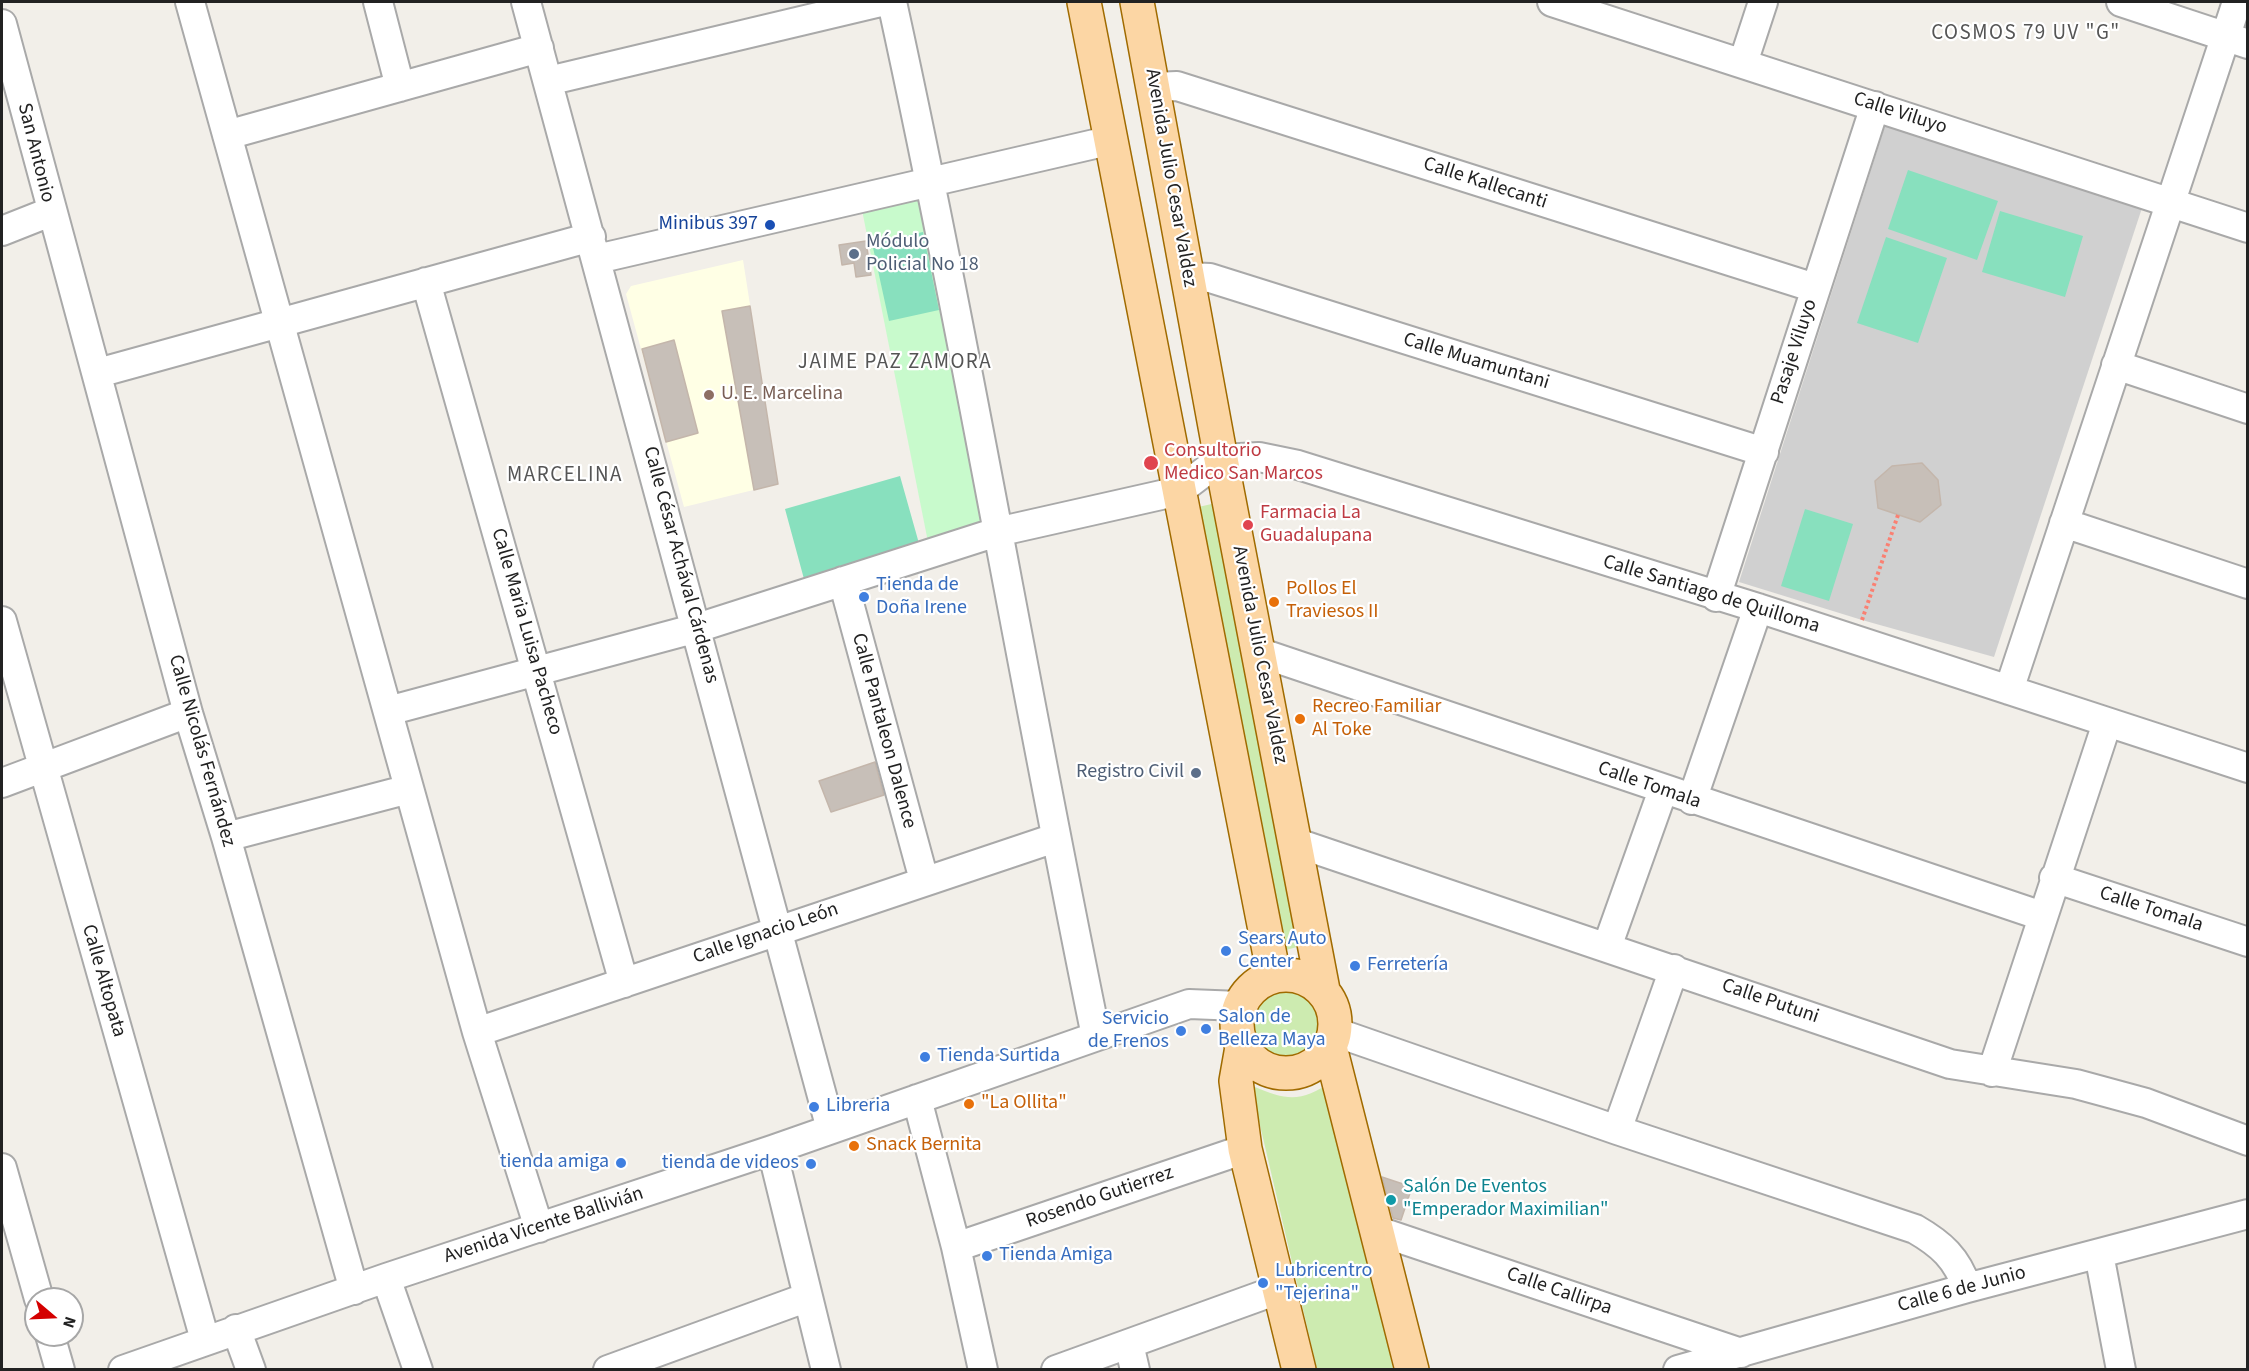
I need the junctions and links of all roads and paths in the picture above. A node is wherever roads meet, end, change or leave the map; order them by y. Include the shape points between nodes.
1 (190, 2) edge
2 (378, 2) edge
3 (526, 2) edge
4 (881, 2) edge
5 (892, 2) edge
6 (1084, 2) edge
7 (1137, 2) edge
8 (1552, 2) edge
9 (1763, 2) edge
10 (2121, 2) edge
11 (2237, 2) edge
12 (2, 24) edge
13 (2236, 40) edge
14 (539, 48) junction
15 (6, 58) edge
16 (1743, 63) junction
17 (548, 81) junction
18 (400, 87) junction
19 (1154, 87) junction
20 (1875, 106) junction
21 (227, 135) junction
22 (1112, 140) junction
23 (931, 182) junction
24 (2170, 202) junction
25 (50, 212) junction
26 (2247, 228) edge
27 (2, 231) edge
28 (594, 248) junction
29 (1187, 277) junction
30 (426, 282) junction
31 (1815, 288) junction
32 (281, 322) junction
33 (2116, 365) junction
34 (98, 373) junction
35 (2247, 409) edge
36 (1764, 452) junction
37 (1221, 459) junction
38 (1179, 491) junction
39 (1898, 515) dead end
40 (2064, 523) junction
41 (997, 532) junction
42 (843, 581) junction
43 (2247, 584) edge
44 (1716, 597) junction
45 (1758, 608) junction
46 (2, 621) edge
47 (697, 628) junction
48 (1855, 640) junction
49 (1258, 652) junction
50 (538, 671) junction
51 (2008, 690) junction
52 (388, 711) junction
53 (188, 713) junction
54 (2107, 723) junction
55 (42, 767) junction
56 (2247, 768) edge
57 (2, 783) edge
58 (409, 789) junction
59 (1663, 790) junction
60 (1692, 800) junction
61 (226, 837) junction
62 (1055, 838) junction
63 (1297, 843) junction
64 (2054, 878) junction
65 (924, 880) junction
66 (2042, 916) junction
67 (778, 930) junction
68 (2247, 942) edge
69 (1607, 947) junction
70 (1674, 969) junction
71 (1274, 976) junction
72 (624, 983) junction
73 (1323, 990) junction
74 (1240, 1006) junction
75 (477, 1032) junction
76 (1096, 1036) junction
77 (1333, 1040) junction
78 (1242, 1047) junction
79 (1992, 1072) junction
80 (917, 1099) junction
81 (831, 1129) junction
82 (1617, 1130) junction
83 (2247, 1140) edge
84 (1245, 1149) junction
85 (772, 1150) junction
86 (2, 1168) edge
87 (6, 1201) edge
88 (2247, 1214) edge
89 (539, 1228) junction
90 (1378, 1231) junction
91 (956, 1247) junction
92 (2099, 1254) junction
93 (386, 1278) junction
94 (35, 1287) edge
95 (1967, 1287) junction
96 (1280, 1289) junction
97 (354, 1290) junction
98 (808, 1297) junction
99 (236, 1329) junction
100 (205, 1340) junction
101 (53, 1347) edge
102 (1741, 1353) junction
103 (1132, 1357) edge
104 (60, 1370) edge
105 (123, 1370) edge
106 (251, 1370) edge
107 (418, 1370) edge
108 (608, 1370) edge
109 (826, 1370) edge
110 (983, 1370) edge
111 (1056, 1370) edge
112 (1299, 1370) edge
113 (1412, 1370) edge
114 (1678, 1370) edge
115 (2121, 1370) edge

1 - 21 street
2 - 18 street
3 - 14 street, Calle César Achával Cárdenas
4 - 17 street
5 - 23 street
6 - 22 main road
7 - 19 main road, Avenida Julio Cesar Valdez
8 - 16 street, Calle Viluyo
9 - 16 street
10 - 13 street
11 - 13 street
12 - 15 street, San Antonio
13 - 24 street
14 - 17 street, Calle César Achával Cárdenas
14 - 18 street
15 - 25 street, San Antonio
16 - 20 street, Calle Viluyo
17 - 28 street, Calle César Achával Cárdenas
18 - 21 street
19 - 29 main road, Avenida Julio Cesar Valdez
19 - 31 street, Calle Kallecanti via 1177,86
20 - 24 street, Calle Viluyo
20 - 31 street, Pasaje Viluyo
21 - 32 street
22 - 23 street
22 - 38 main road
23 - 28 street
23 - 41 street
24 - 26 street, Calle Viluyo
24 - 33 street
25 - 27 street
25 - 34 street, Calle Nicolás Fernández
28 - 30 street
28 - 47 street, Calle César Achával Cárdenas
29 - 36 street, Calle Muamuntani via 1210,278
29 - 37 main road, Avenida Julio Cesar Valdez
30 - 32 street
30 - 50 street, Calle Maria Luisa Pacheco
31 - 36 street, Pasaje Viluyo
32 - 34 street
32 - 52 street
33 - 35 street
33 - 40 street
34 - 53 street, Calle Nicolás Fernández
36 - 44 street, Pasaje Viluyo
37 - 38 street
37 - 44 street, Calle Santiago de Quilloma via 1259,457 1298,465
37 - 49 main road, Avenida Julio Cesar Valdez
38 - 41 street
38 - 71 main road
39 - 48 path
40 - 43 street
40 - 51 street
41 - 42 street
41 - 62 street
42 - 47 street
42 - 65 street, Calle Pantaleon Dalence
44 - 45 street, Calle Santiago de Quilloma
45 - 48 street, Calle Santiago de Quilloma
45 - 60 street
46 - 55 street, Calle Altopata
47 - 50 street
47 - 67 street, Calle César Achával Cárdenas
48 - 51 street, Calle Santiago de Quilloma
49 - 59 street, Calle Tomala
49 - 63 main road, Avenida Julio Cesar Valdez
50 - 52 street
50 - 72 street, Calle Maria Luisa Pacheco
51 - 54 street, Calle Santiago de Quilloma
52 - 58 street
53 - 55 street
53 - 61 street, Calle Nicolás Fernández
54 - 56 street, Calle Santiago de Quilloma
54 - 64 street
55 - 57 street
55 - 100 street, Calle Altopata
58 - 61 street
58 - 75 street
59 - 60 street, Calle Tomala
59 - 69 street
60 - 66 street, Calle Tomala
61 - 97 street, Calle Nicolás Fernández
62 - 65 street, Calle Ignacio León
62 - 76 street
63 - 69 street, Calle Putuni
63 - 73 main road, Avenida Julio Cesar Valdez
64 - 66 street
64 - 68 street, Calle Tomala
65 - 67 street, Calle Ignacio León
66 - 79 street
67 - 72 street, Calle Ignacio León
67 - 81 street, Calle César Achával Cárdenas
69 - 70 street, Calle Putuni
70 - 79 street, Calle Putuni via 1950,1064
70 - 82 street
71 - 73 main road via 1292,974
71 - 74 main road via 1253,987
72 - 75 street, Calle Ignacio León
73 - 77 main road via 1335,1014
74 - 76 street, Avenida Vicente Ballivián via 1189,1004
74 - 78 main road via 1237,1020
75 - 89 street
76 - 80 street, Avenida Vicente Ballivián
77 - 78 main road via 1321,1059 1308,1068 1286,1073 1264,1069
77 - 82 street
77 - 90 main road
78 - 84 main road via 1236,1081
79 - 83 street, Calle Putuni via 2076,1084 2146,1103
80 - 81 street, Avenida Vicente Ballivián
80 - 91 street
81 - 85 street, Avenida Vicente Ballivián
82 - 95 street via 1915,1229 1950,1254
84 - 91 street, Rosendo Gutierrez
84 - 96 main road
85 - 89 street, Avenida Vicente Ballivián
85 - 98 street
86 - 87 street
87 - 94 street
88 - 92 street, Calle 6 de Junio
89 - 93 street, Avenida Vicente Ballivián
90 - 102 street, Calle Callirpa
90 - 113 main road
91 - 110 street
92 - 95 street, Calle 6 de Junio
92 - 115 street
93 - 97 street, Avenida Vicente Ballivián
93 - 107 street
95 - 102 street, Calle 6 de Junio
96 - 103 street
96 - 112 main road
97 - 99 street, Avenida Vicente Ballivián
98 - 108 street
98 - 109 street
99 - 100 street, Avenida Vicente Ballivián
99 - 106 street
100 - 105 street, Avenida Vicente Ballivián
101 - 104 street
102 - 114 street, Calle 6 de Junio
103 - 111 street

